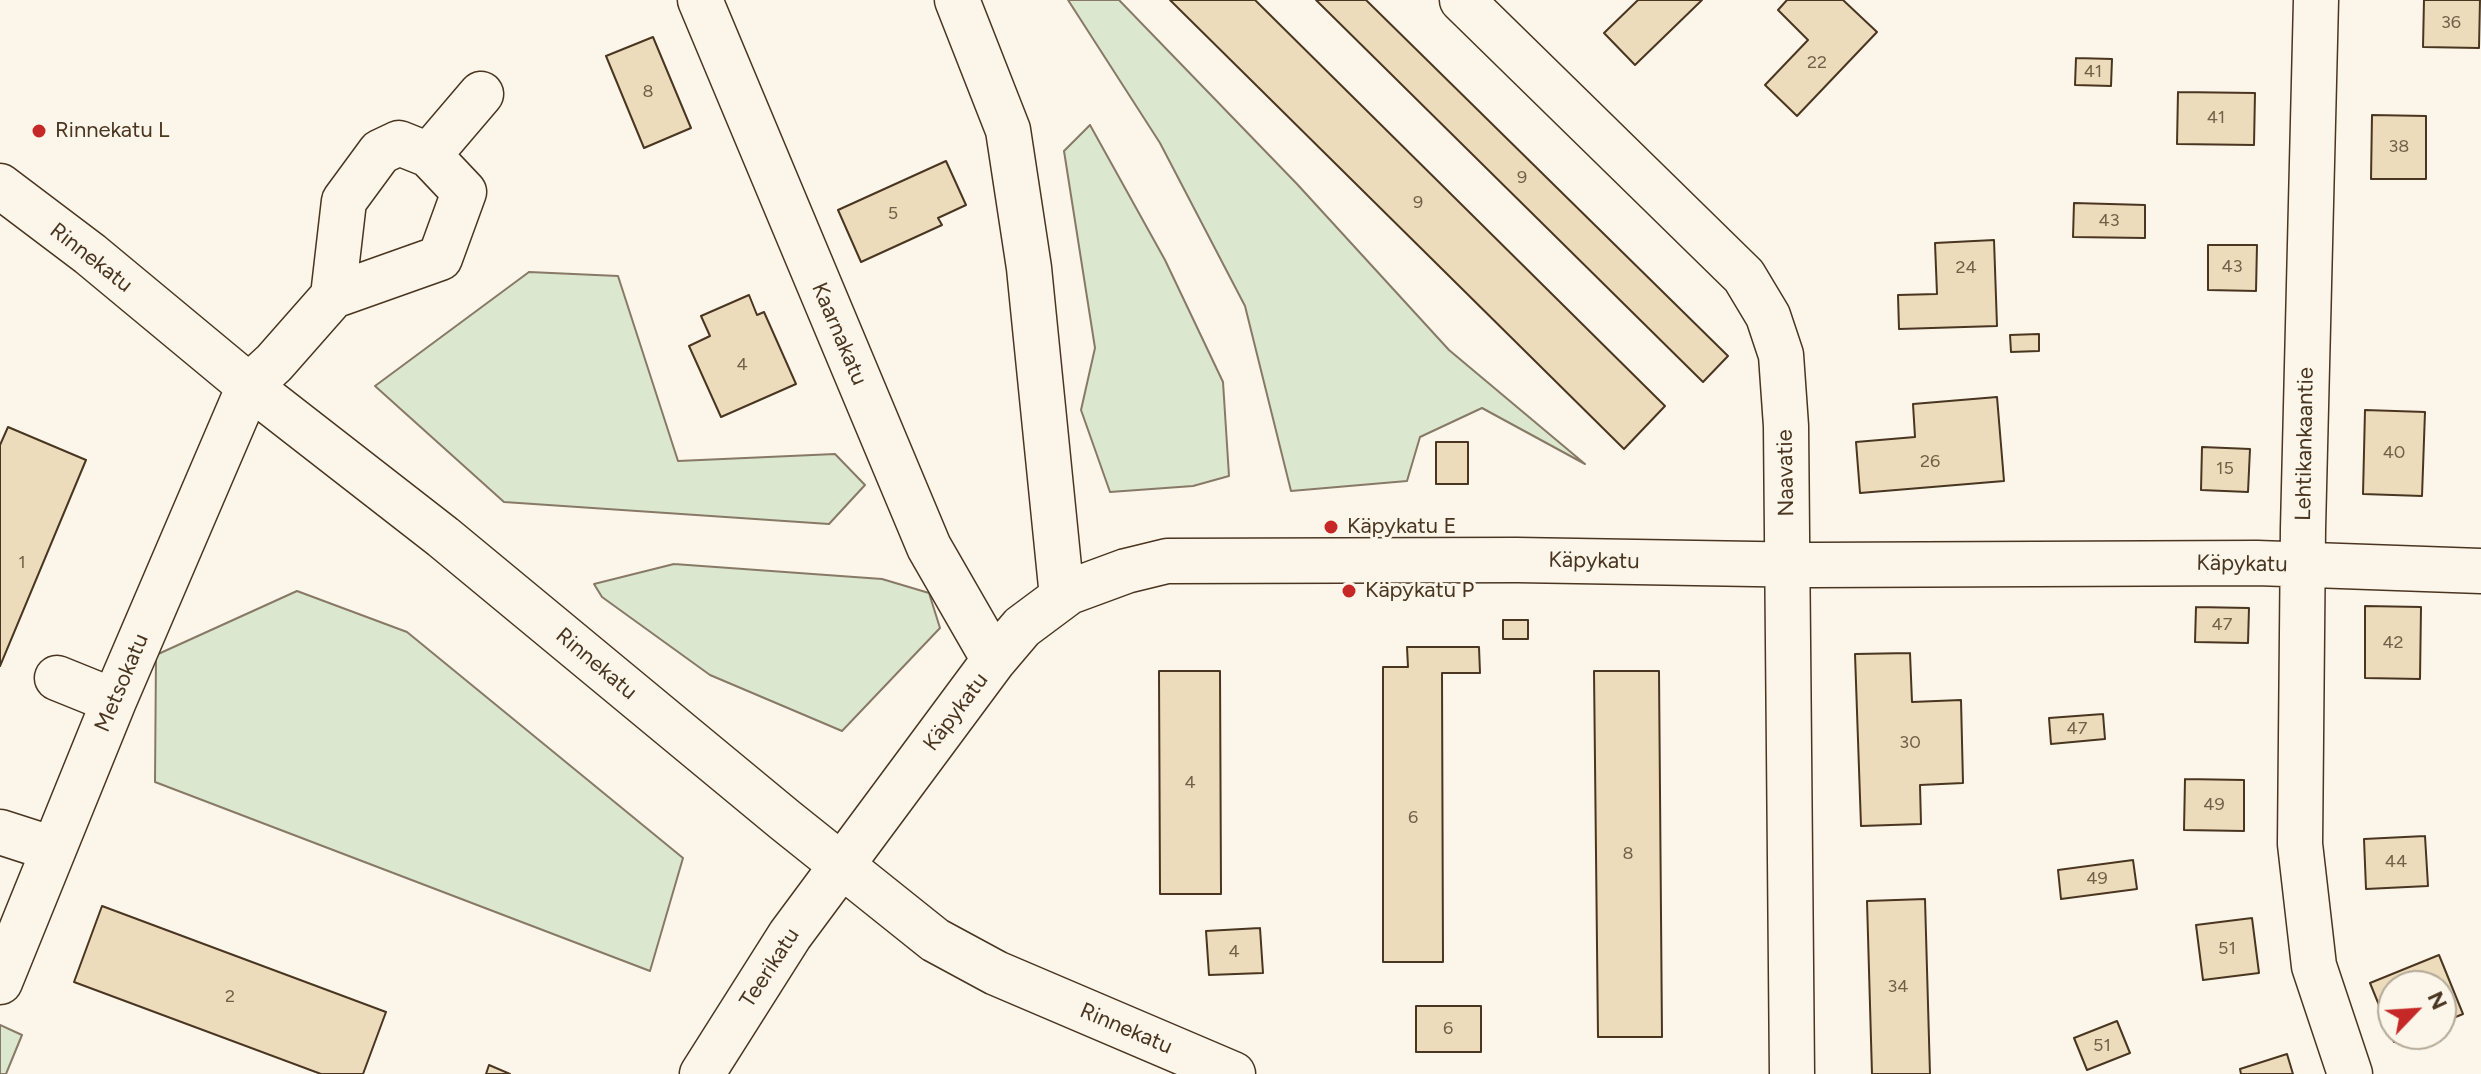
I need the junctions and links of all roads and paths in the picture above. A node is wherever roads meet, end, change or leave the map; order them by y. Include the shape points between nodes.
1 (700, 0) edge
2 (957, 0) edge
3 (1462, 0) edge
4 (2316, 0) edge
5 (481, 94) dead end
6 (429, 155) junction
7 (0, 186) edge
8 (333, 296) junction
9 (249, 386) junction
10 (1787, 564) junction
11 (2303, 565) junction
12 (2481, 571) edge
13 (1062, 597) junction
14 (994, 660) junction
15 (57, 678) dead end
16 (114, 701) junction
17 (0, 832) edge
18 (53, 849) junction
19 (841, 865) junction
20 (2, 971) edge
21 (702, 1074) edge
22 (1233, 1074) edge
23 (1792, 1074) edge
24 (2350, 1074) edge

1 - 14 street, Kaarnakatu via 929,547
2 - 13 street via 1008,130 1029,268
3 - 10 street, Naavatie via 1744,276 1768,316 1781,355
4 - 11 street, Lehtikankaantie
5 - 6 street
6 - 8 street via 399,143 380,152 344,201
6 - 8 street via 464,192 440,258
7 - 9 street, Rinnekatu
8 - 9 street
9 - 16 street, Metsokatu
9 - 19 street, Rinnekatu via 443,537
10 - 11 street, Käpykatu
10 - 13 street, Käpykatu via 1167,561
10 - 23 street, Naavatie
11 - 12 street, Käpykatu
11 - 24 street, Lehtikankaantie via 2300,844 2314,966
13 - 14 street, Käpykatu via 1022,627
14 - 19 street, Käpykatu
15 - 16 street
16 - 18 street, Metsokatu
17 - 18 street
18 - 20 street, Metsokatu
19 - 21 street, Teerikatu
19 - 22 street, Rinnekatu via 935,940 996,973

